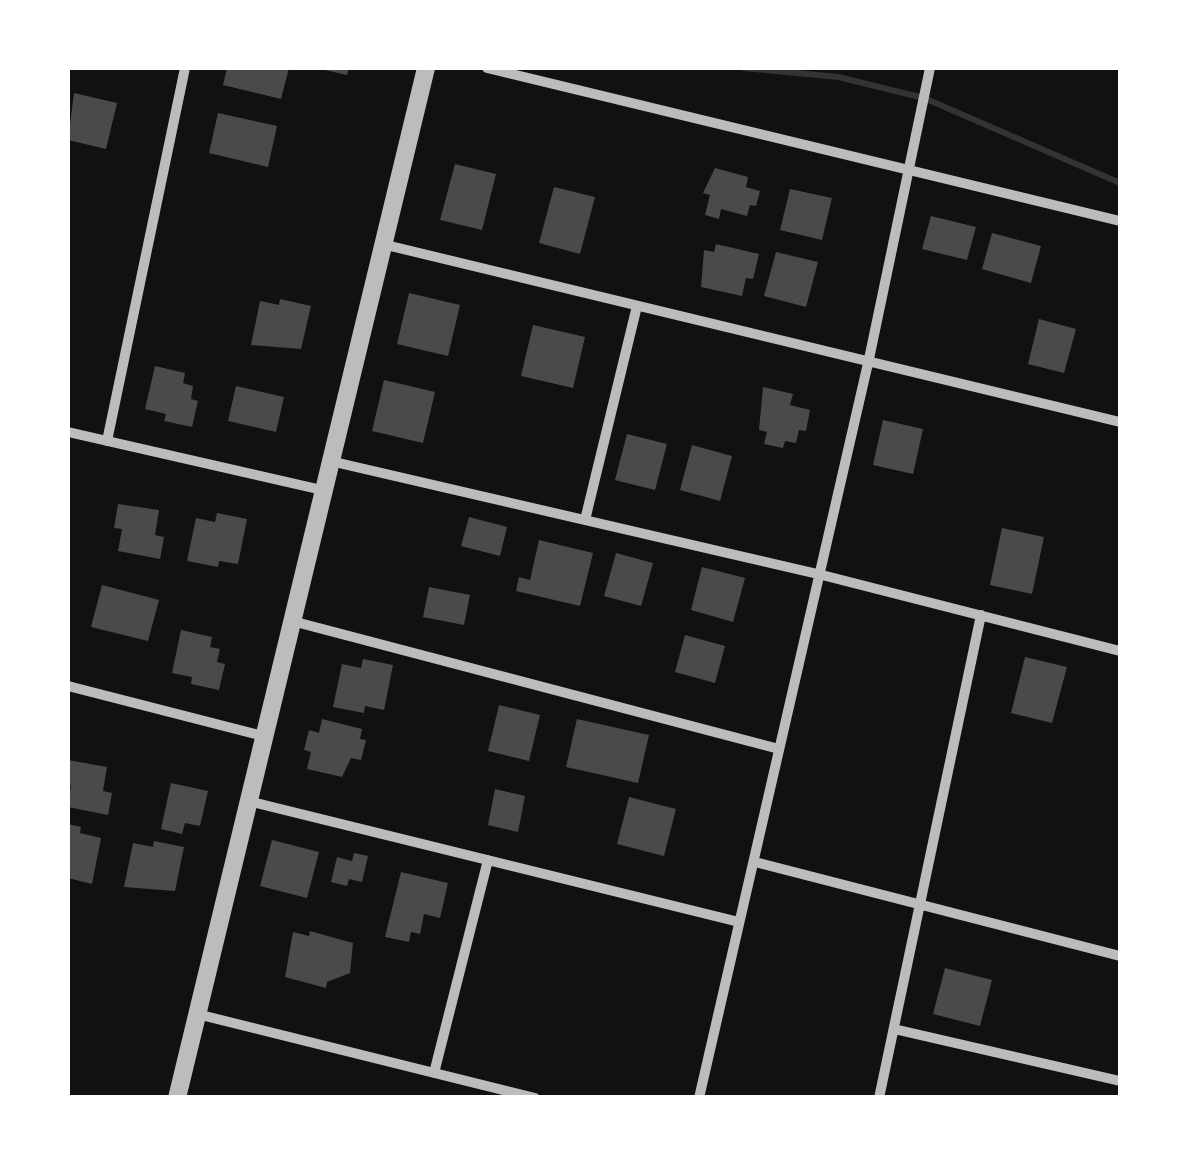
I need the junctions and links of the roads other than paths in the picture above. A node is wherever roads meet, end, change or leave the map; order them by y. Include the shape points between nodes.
1 (185, 68) edge
2 (426, 68) edge
3 (487, 68) edge
4 (930, 68) edge
5 (909, 174) junction
6 (1120, 221) edge
7 (381, 244) junction
8 (637, 306) junction
9 (869, 360) junction
10 (1120, 422) edge
11 (68, 432) edge
12 (107, 441) junction
13 (330, 461) junction
14 (322, 490) junction
15 (585, 520) junction
16 (819, 574) junction
17 (981, 615) junction
18 (291, 621) junction
19 (1120, 651) edge
20 (68, 686) edge
21 (263, 736) junction
22 (779, 749) junction
23 (248, 801) junction
24 (488, 860) junction
25 (755, 862) junction
26 (921, 902) junction
27 (740, 922) junction
28 (1120, 956) edge
29 (197, 1014) junction
30 (894, 1028) junction
31 (434, 1073) junction
32 (1120, 1081) edge
33 (177, 1098) edge
34 (535, 1098) edge
35 (699, 1098) edge
36 (880, 1098) edge

1 - 12 street
2 - 7 street
3 - 5 street
4 - 5 street
5 - 6 street
5 - 9 street
7 - 8 street
7 - 13 street
8 - 9 street
8 - 15 street
9 - 10 street
9 - 16 street
11 - 12 street
12 - 14 street
13 - 14 street
13 - 15 street
14 - 18 street
15 - 16 street
16 - 17 street
16 - 22 street
17 - 19 street
17 - 26 street
18 - 21 street
18 - 22 street
20 - 21 street
21 - 23 street
22 - 25 street
23 - 24 street
23 - 29 street
24 - 27 street
24 - 31 street
25 - 26 street
25 - 27 street
26 - 28 street
26 - 30 street
27 - 35 street
29 - 31 street
29 - 33 street
30 - 32 street
30 - 36 street
31 - 34 street

